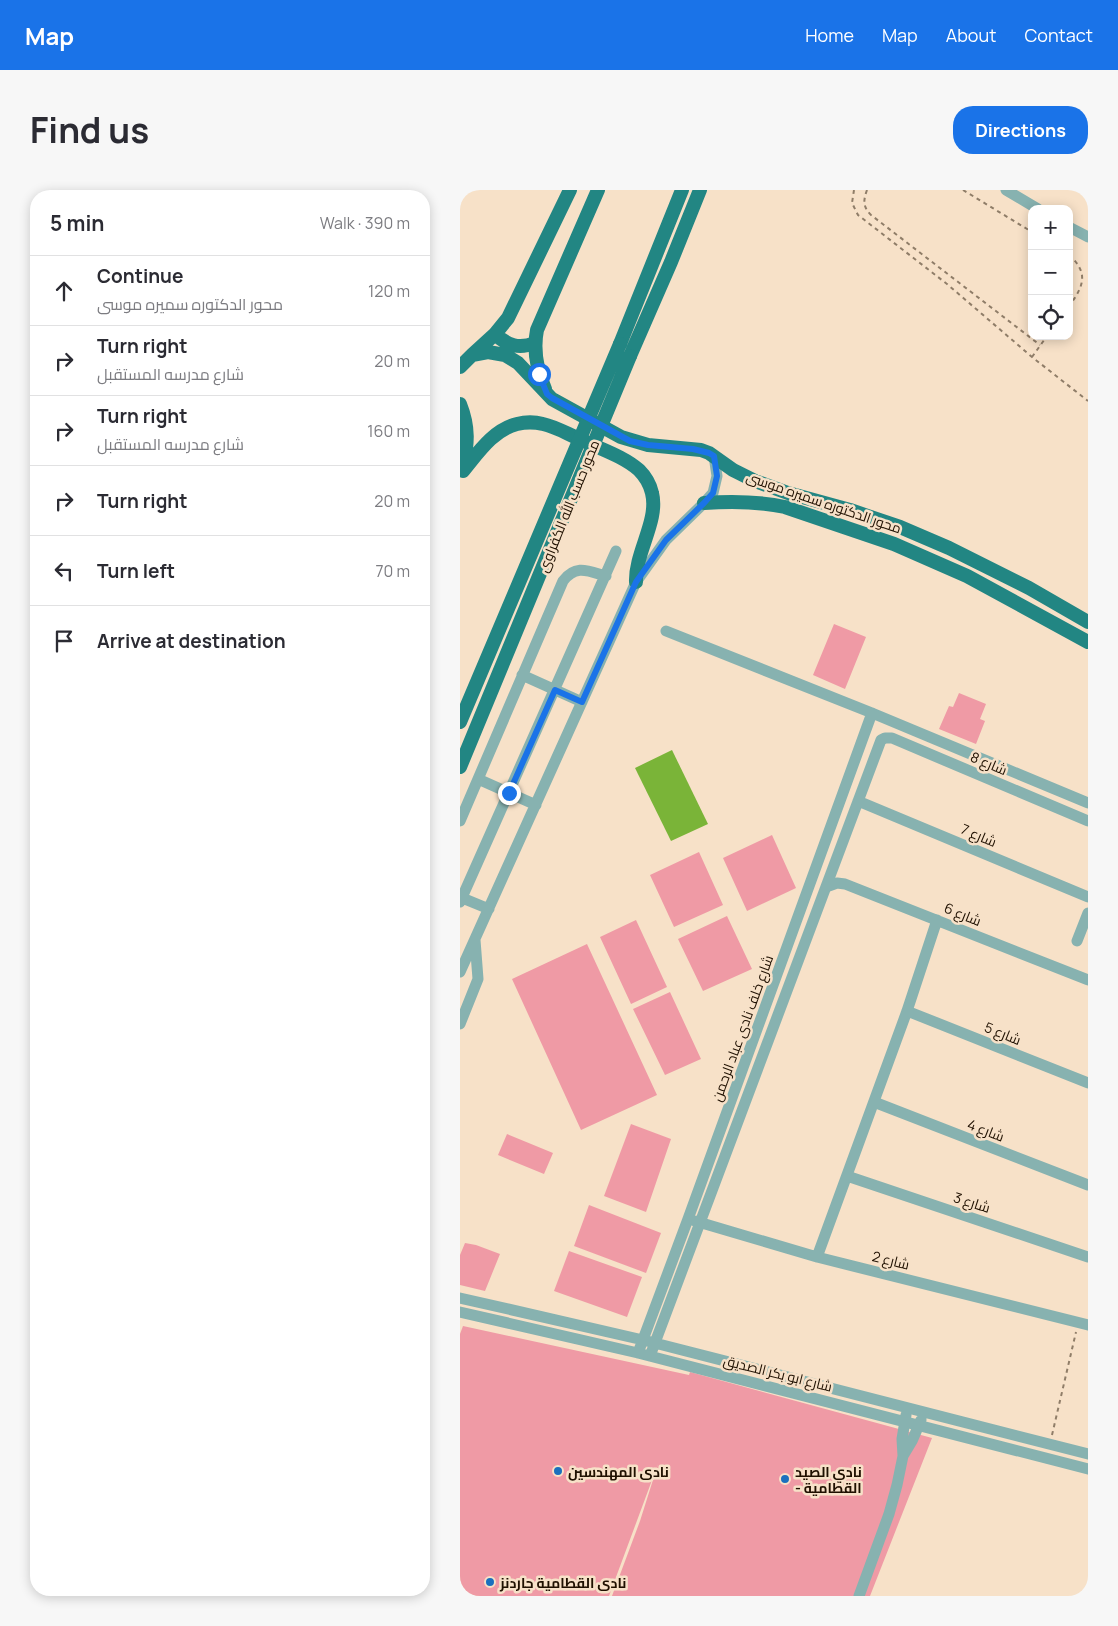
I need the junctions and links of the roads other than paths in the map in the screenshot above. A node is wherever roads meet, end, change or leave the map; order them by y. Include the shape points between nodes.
1 (570, 190) edge
2 (598, 190) edge
3 (682, 190) edge
4 (700, 190) edge
5 (1006, 190) edge
6 (1031, 205) edge
7 (1073, 229) edge
8 (1086, 237) edge
9 (496, 334) junction
10 (535, 342) junction
11 (472, 355) junction
12 (460, 367) edge
13 (547, 394) junction
14 (460, 404) edge
15 (714, 456) junction
16 (462, 475) edge
17 (704, 503) junction
18 (616, 551) dead end
19 (606, 576) junction
20 (636, 582) junction
21 (1088, 622) edge
22 (666, 631) dead end
23 (1088, 642) edge
24 (522, 675) junction
25 (555, 690) junction
26 (582, 702) junction
27 (872, 713) junction
28 (460, 722) edge
29 (880, 743) joint
30 (460, 767) edge
31 (478, 779) junction
32 (509, 793) junction
33 (858, 801) junction
34 (1088, 803) edge
35 (536, 805) junction
36 (460, 821) edge
37 (1088, 821) edge
38 (815, 873) junction
39 (827, 883) junction
40 (1088, 897) edge
41 (461, 899) edge
42 (489, 909) junction
43 (1088, 913) edge
44 (937, 920) junction
45 (475, 938) junction
46 (1077, 941) dead end
47 (460, 972) edge
48 (1088, 980) edge
49 (908, 1011) junction
50 (460, 1024) edge
51 (1088, 1083) edge
52 (874, 1102) junction
53 (847, 1176) junction
54 (1088, 1185) edge
55 (688, 1219) junction
56 (700, 1223) junction
57 (817, 1257) junction
58 (1088, 1257) edge
59 (460, 1298) edge
60 (460, 1312) edge
61 (1083, 1324) edge
62 (643, 1340) junction
63 (655, 1343) junction
64 (638, 1353) junction
65 (650, 1356) junction
66 (908, 1408) junction
67 (923, 1412) junction
68 (905, 1421) junction
69 (920, 1425) junction
70 (1088, 1454) edge
71 (903, 1456) junction
72 (1088, 1468) edge
73 (859, 1596) edge

1 - 9 main road via 508,318
2 - 10 main road via 537,330
3 - 28 main road, محور حسب الله الكفراوى, bridge
4 - 30 main road, محور حسب الله الكفراوى, bridge
5 - 6 street
7 - 8 street
9 - 10 main road via 503,342 514,346
9 - 11 main road
10 - 13 main road via 539,374
11 - 12 main road
11 - 13 main road, محور الدكتوره سميره موسى via 495,353 511,358
13 - 15 main road, محور الدكتوره سميره موسى via 630,441 693,449
14 - 16 main road via 468,435
15 - 17 street via 717,481 713,493
15 - 21 main road, محور الدكتوره سميره موسى via 742,475 761,483 900,527 949,548
16 - 20 main road via 501,431 516,424 534,422 550,426 630,464 644,475 653,502 636,566
17 - 20 street via 666,540
17 - 23 main road, محور الدكتوره سميره موسى via 741,501 785,507 894,544 967,576
18 - 19 street
19 - 24 street via 580,570 568,574
19 - 25 street
20 - 26 street
22 - 27 street
24 - 25 street
24 - 31 street
25 - 26 street
25 - 32 street
26 - 35 street
27 - 34 street
27 - 38 street, شارع خلف نادى عباد الرحمن
29 - 33 street, شارع خلف نادى عباد الرحمن
29 - 37 street, شارع 8 via 884,738 892,738
31 - 32 street
31 - 36 street
32 - 35 street
32 - 41 street
33 - 39 street, شارع خلف نادى عباد الرحمن
33 - 40 street, شارع 7
35 - 42 street
38 - 39 street
38 - 55 street, شارع خلف نادى عباد الرحمن
39 - 44 street, شارع 6 via 842,883
39 - 56 street, شارع خلف نادى عباد الرحمن
41 - 42 street
42 - 45 street
43 - 46 street
44 - 48 street, شارع 6
44 - 49 street
45 - 47 street
45 - 50 street via 478,979
49 - 51 street, شارع 5
49 - 52 street
52 - 53 street
52 - 54 street, شارع 4
53 - 57 street
53 - 58 street, شارع 3
55 - 56 street, شارع 2
55 - 62 street, شارع خلف نادى عباد الرحمن
56 - 57 street, شارع 2
56 - 63 street, شارع خلف نادى عباد الرحمن
57 - 61 street, شارع 2
59 - 62 street, شارع ابو بكر الصديق
60 - 64 street, شارع ابو بكر الصديق
62 - 63 street, شارع ابو بكر الصديق
62 - 64 street, شارع خلف نادى عباد الرحمن
63 - 65 street, شارع خلف نادى عباد الرحمن
63 - 66 street, شارع ابو بكر الصديق
64 - 65 street, شارع ابو بكر الصديق
65 - 68 street, شارع ابو بكر الصديق
66 - 67 street, شارع ابو بكر الصديق
66 - 68 street
67 - 69 street
67 - 70 street, شارع ابو بكر الصديق
68 - 69 street, شارع ابو بكر الصديق
68 - 71 street
69 - 71 street
69 - 72 street, شارع ابو بكر الصديق
71 - 73 street via 889,1514

